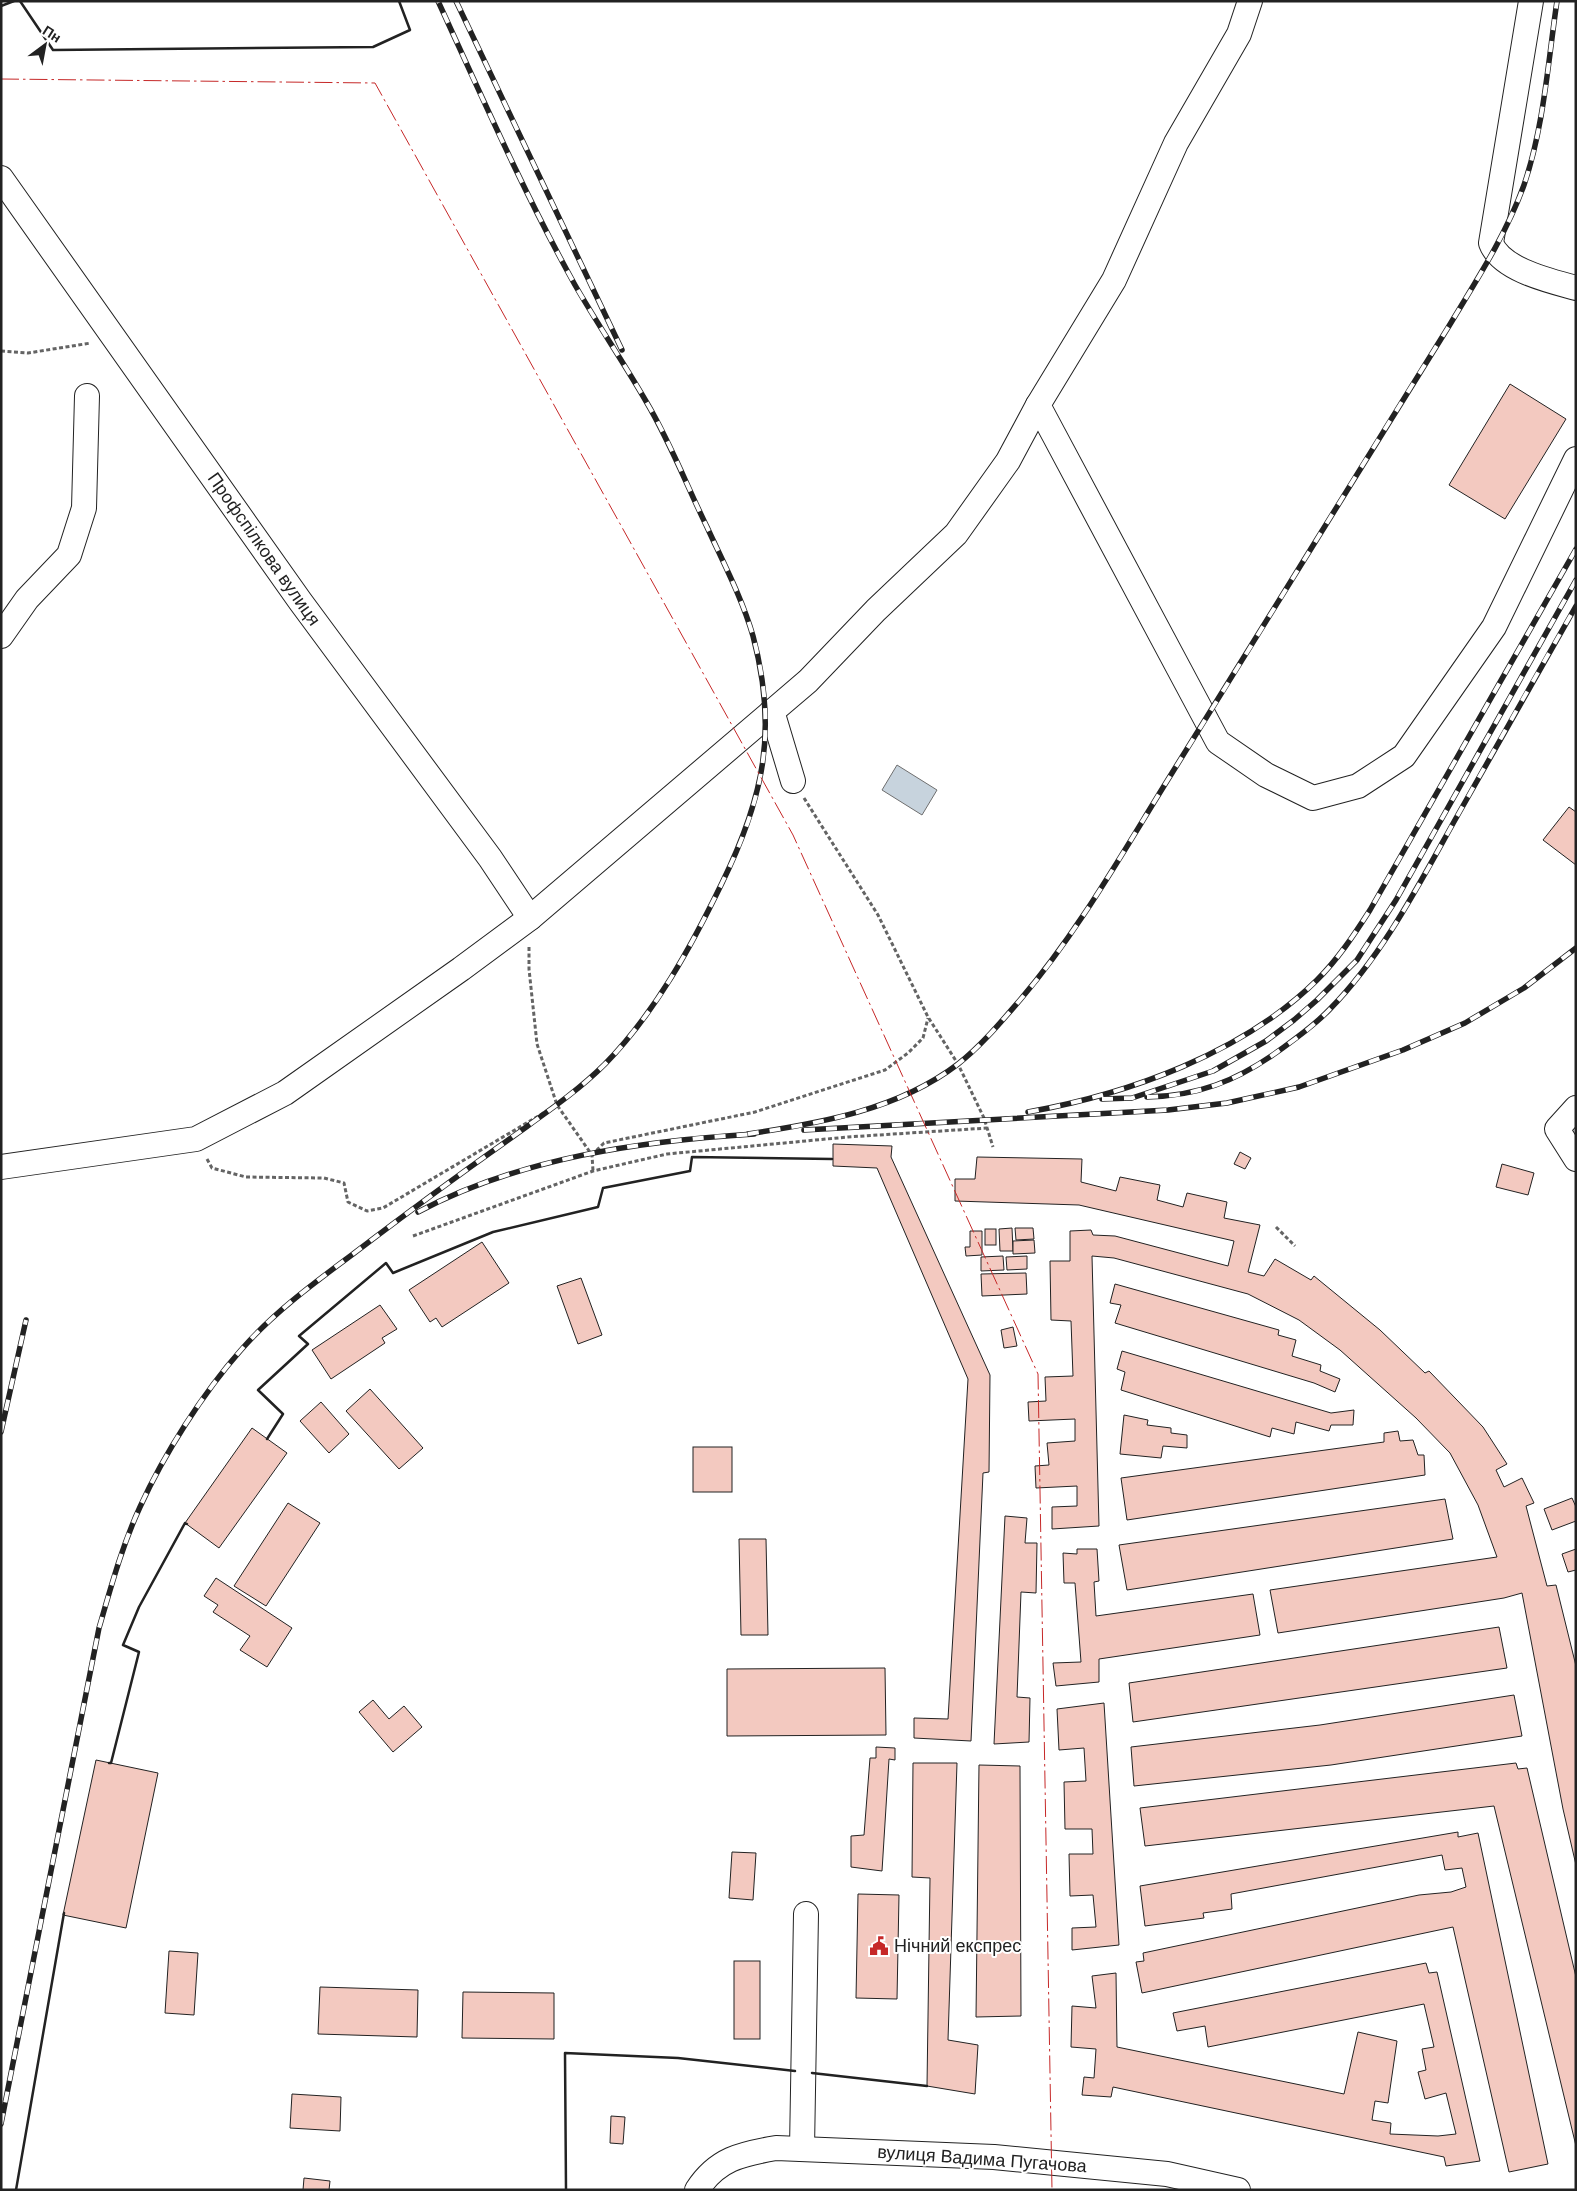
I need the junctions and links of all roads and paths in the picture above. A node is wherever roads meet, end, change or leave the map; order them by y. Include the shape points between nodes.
1 (1250, 1) edge
2 (1532, 1) edge
3 (1, 178) edge
4 (1576, 288) edge
5 (122, 349) junction
6 (1, 351) edge
7 (86, 396) dead end
8 (1038, 405) junction
9 (1576, 458) edge
10 (1, 636) edge
11 (772, 711) junction
12 (793, 781) joint
13 (530, 918) junction
14 (928, 1017) junction
15 (556, 1105) junction
16 (1576, 1108) edge
17 (987, 1128) junction
18 (196, 1139) junction
19 (993, 1146) dead end
20 (592, 1155) junction
21 (1576, 1159) edge
22 (1, 1167) edge
23 (593, 1171) junction
24 (1276, 1227) dead end
25 (413, 1236) dead end
26 (1295, 1246) dead end
27 (806, 1914) dead end
28 (802, 2149) junction
29 (697, 2190) edge
30 (1238, 2190) edge

1 - 8 street via 1239,34 1176,143 1114,280
2 - 4 street via 1491,243 1494,251 1524,273
3 - 5 street, Профспілкова вулиця
5 - 6 path via 88,343 28,353
5 - 13 street, Профспілкова вулиця
7 - 10 street via 84,508 69,555 27,599
8 - 9 street via 1218,742 1266,775 1313,798 1358,786 1404,756 1494,627
8 - 11 street via 1008,461 956,534 808,681
11 - 12 street
11 - 13 street
12 - 14 path via 878,915
13 - 15 path via 529,969 537,1044
13 - 18 street via 285,1093
14 - 17 path via 958,1064
14 - 20 path via 923,1038 908,1054 884,1070 755,1112 604,1143
15 - 18 path via 383,1208 368,1211 348,1202 344,1183 324,1178 246,1177 212,1168
15 - 20 path
16 - 21 street via 1557,1129
17 - 19 path
17 - 23 path via 667,1154
18 - 22 street
20 - 23 path
23 - 25 path
24 - 26 path
27 - 28 street
28 - 29 street, вулиця Вадима Пугачова via 776,2148 725,2161 705,2177
28 - 30 street, вулиця Вадима Пугачова via 1013,2159 1166,2174

